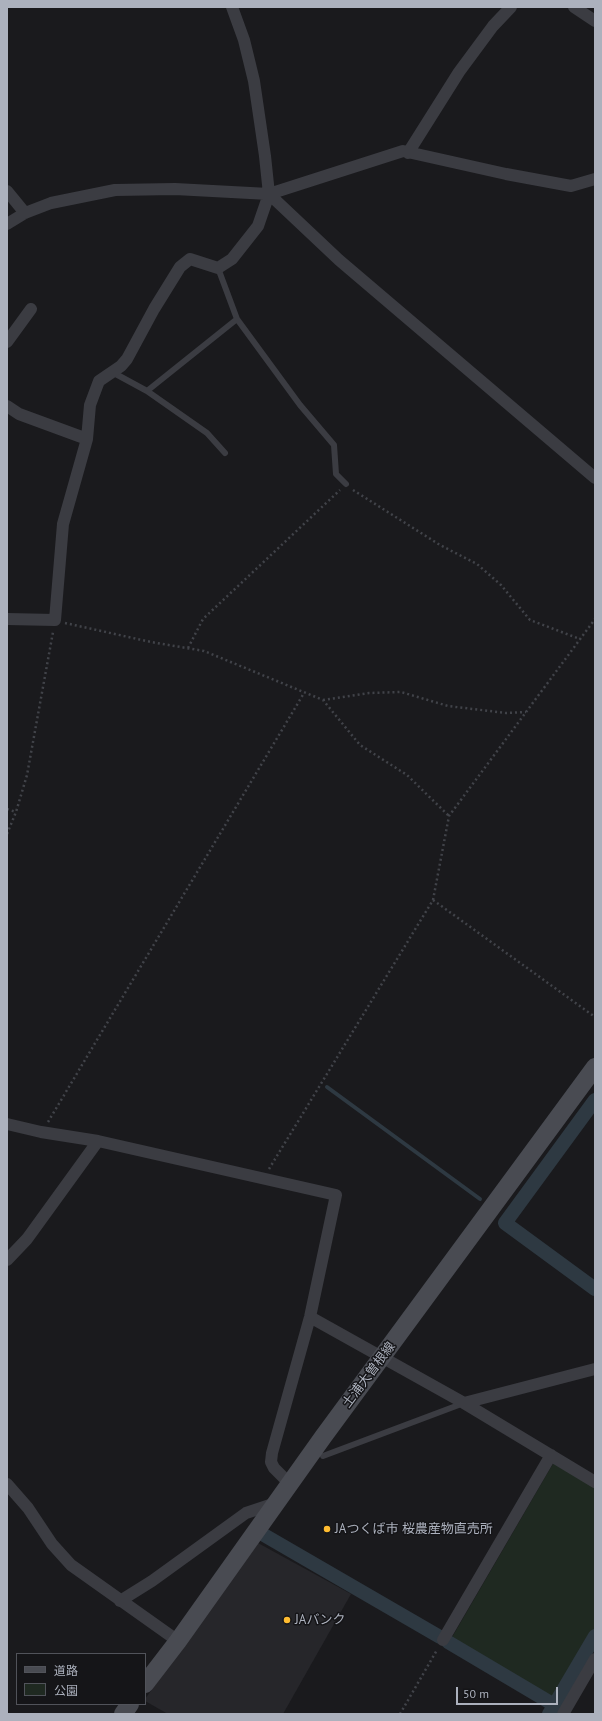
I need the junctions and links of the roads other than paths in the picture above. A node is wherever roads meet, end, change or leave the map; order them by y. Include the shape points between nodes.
1 (232, 7) edge
2 (510, 7) edge
3 (574, 7) edge
4 (595, 21) edge
5 (408, 153) junction
6 (595, 179) edge
7 (7, 191) edge
8 (269, 194) junction
9 (25, 213) junction
10 (7, 224) edge
11 (218, 268) junction
12 (31, 308) dead end
13 (237, 319) junction
14 (7, 342) edge
15 (112, 372) junction
16 (148, 391) junction
17 (7, 406) edge
18 (87, 439) junction
19 (225, 454) dead end
20 (595, 478) edge
21 (346, 484) road end
22 (7, 619) edge
23 (595, 1067) edge
24 (7, 1124) edge
25 (98, 1141) junction
26 (7, 1260) edge
27 (310, 1317) junction
28 (383, 1357) junction
29 (595, 1369) edge
30 (464, 1403) junction
31 (551, 1455) junction
32 (323, 1456) dead end
33 (595, 1482) edge
34 (7, 1484) edge
35 (290, 1484) junction
36 (276, 1503) junction
37 (120, 1601) junction
38 (443, 1640) road end
39 (178, 1641) junction
40 (595, 1658) edge
41 (146, 1683) edge
42 (129, 1705) edge
43 (123, 1714) edge
44 (563, 1714) edge

1 - 8 street via 244,40 254,81
2 - 5 street via 459,72
3 - 4 street
5 - 6 street via 571,186
5 - 8 street via 403,151
7 - 9 street
8 - 9 street via 175,189 115,190 51,203
8 - 11 street via 258,226 232,258
8 - 20 street via 339,260
9 - 10 street
11 - 13 lane
11 - 15 street via 190,259 180,267 126,359
12 - 14 street
13 - 16 lane
13 - 21 lane via 300,405 334,445 336,474
15 - 16 lane
15 - 18 street via 99,381 90,406
16 - 19 lane via 207,433
17 - 18 street via 19,414
18 - 22 street via 63,524 55,620
23 - 28 main road, 土浦大曽根線
24 - 25 street
25 - 26 street via 27,1239
25 - 27 street via 336,1195
27 - 28 street
27 - 35 street via 272,1453 271,1462 274,1468
28 - 30 street
28 - 35 main road, 土浦大曽根線
29 - 30 street
30 - 31 street
30 - 32 lane
31 - 33 street
31 - 38 street
34 - 37 street via 71,1565
35 - 36 main road, 土浦大曽根線
36 - 37 street via 246,1513
36 - 39 main road, 土浦大曽根線
37 - 39 street
39 - 41 main road, 土浦大曽根線
40 - 44 street
42 - 43 main road

